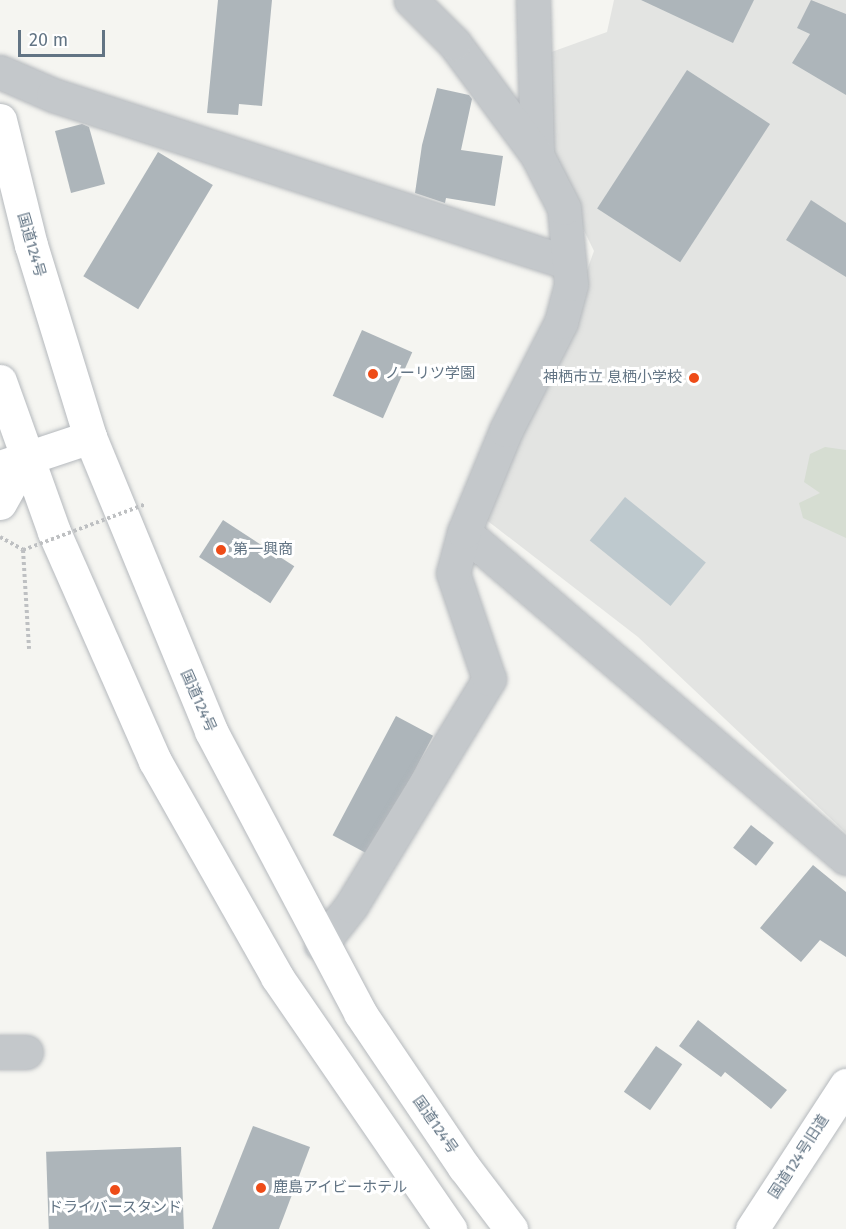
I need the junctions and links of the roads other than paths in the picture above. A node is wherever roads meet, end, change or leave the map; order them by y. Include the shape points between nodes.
1 (411, 0) edge
2 (533, 0) edge
3 (0, 72) edge
4 (0, 120) edge
5 (537, 155) junction
6 (569, 263) junction
7 (0, 381) edge
8 (90, 437) junction
9 (12, 463) edge
10 (0, 503) edge
11 (464, 532) junction
12 (846, 858) edge
13 (321, 944) junction
14 (846, 1085) edge
15 (450, 1229) edge
16 (511, 1229) edge
17 (752, 1229) edge

1 - 5 street via 454,43
2 - 5 street
3 - 6 street via 53,95
4 - 8 main road, 国道124号 via 31,245
5 - 6 street via 564,208
6 - 11 street via 570,285 561,322 506,430
7 - 9 main road
8 - 9 main road
8 - 13 main road, 国道124号 via 211,731
9 - 10 main road
9 - 15 main road via 155,761 218,878 276,977
11 - 12 street
11 - 13 street via 453,573 489,679 351,906
13 - 16 main road, 国道124号 via 405,1082
14 - 17 main road, 国道124号旧道

